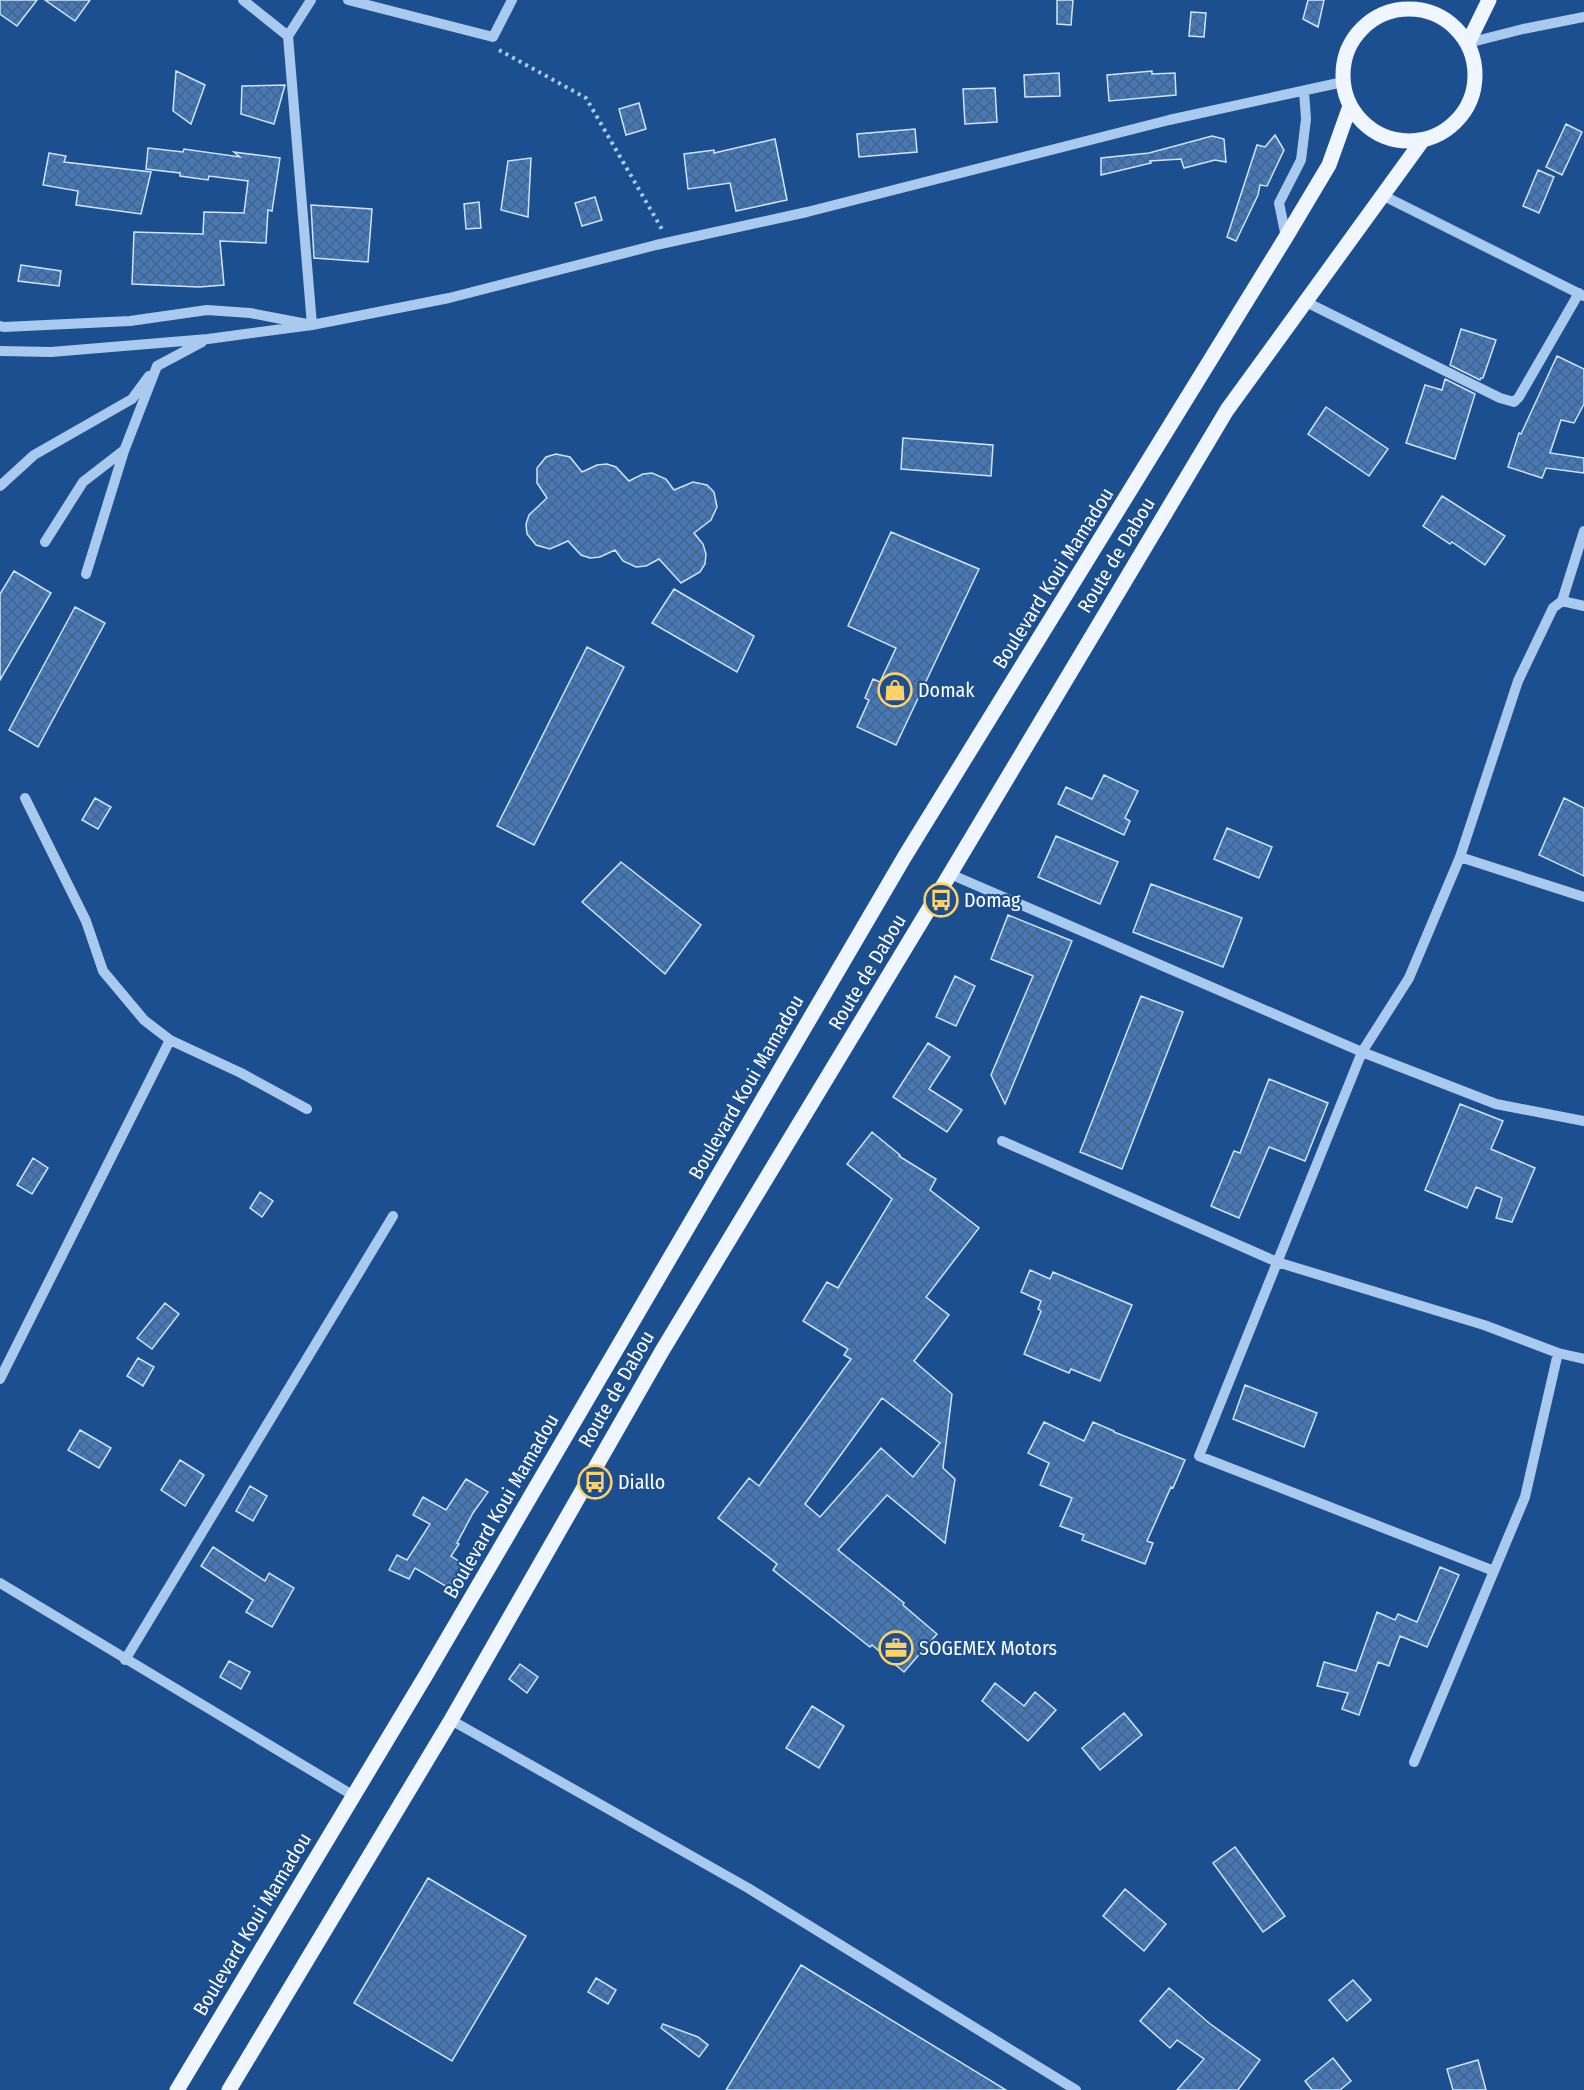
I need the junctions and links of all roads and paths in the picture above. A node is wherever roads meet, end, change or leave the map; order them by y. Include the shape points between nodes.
1 (243, 0) edge
2 (311, 0) edge
3 (348, 0) edge
4 (512, 0) edge
5 (1489, 0) edge
6 (1397, 5) edge
7 (1584, 17) edge
8 (288, 36) junction
9 (1468, 43) junction
10 (490, 45) dead end
11 (1343, 82) junction
12 (1304, 91) junction
13 (1350, 106) junction
14 (1422, 141) junction
15 (1384, 195) junction
16 (1286, 237) junction
17 (669, 242) junction
18 (1582, 295) edge
19 (1306, 302) junction
20 (312, 325) junction
21 (0, 326) edge
22 (208, 339) junction
23 (0, 351) edge
24 (157, 366) junction
25 (124, 451) junction
26 (0, 486) edge
27 (1584, 531) edge
28 (45, 542) dead end
29 (86, 574) dead end
30 (1562, 601) junction
31 (1584, 606) edge
32 (25, 798) dead end
33 (1460, 857) junction
34 (950, 874) junction
35 (1584, 897) edge
36 (170, 1040) junction
37 (1362, 1052) junction
38 (307, 1109) dead end
39 (1584, 1121) edge
40 (1002, 1141) dead end
41 (393, 1216) dead end
42 (1277, 1262) junction
43 (1558, 1353) junction
44 (1584, 1359) edge
45 (0, 1379) edge
46 (1494, 1571) junction
47 (0, 1584) edge
48 (125, 1660) junction
49 (452, 1720) junction
50 (1414, 1762) dead end
51 (354, 1796) junction
52 (177, 2090) edge
53 (229, 2090) edge
54 (1076, 2090) edge

1 - 8 street
2 - 8 street
3 - 4 street via 493,37
5 - 9 main road
6 - 9 main road via 1436,14 1455,26
6 - 11 main road via 1361,29 1350,45
7 - 9 street
8 - 20 street
9 - 14 main road via 1475,63 1476,84 1470,104 1442,134
10 - 17 path via 586,98
11 - 12 street
11 - 13 main road
12 - 16 street via 1306,119 1301,160 1279,203
12 - 17 street via 1169,120 807,212
13 - 14 main road via 1380,136 1401,142
13 - 16 main road, Boulevard Koui Mamadou via 1329,165
14 - 15 main road, Route de Dabou
15 - 18 street
15 - 19 main road, Route de Dabou
16 - 51 main road, Boulevard Koui Mamadou via 905,856
17 - 20 street via 449,298
18 - 19 street via 1514,402
19 - 34 main road, Route de Dabou via 1227,410
20 - 21 street via 250,312 207,310 130,321
20 - 22 street
22 - 23 street via 51,352
22 - 24 street
24 - 25 street
24 - 26 street via 132,399 34,455
25 - 28 street via 83,482
25 - 29 street
27 - 30 street
30 - 31 street
30 - 33 street via 1553,608 1518,681
32 - 36 street via 86,921 103,971 144,1020
33 - 35 street
33 - 37 street via 1409,978
34 - 37 street
34 - 49 main road, Route de Dabou via 662,1351
36 - 38 street
36 - 45 street
37 - 39 street via 1496,1104
37 - 42 street
40 - 42 street
41 - 48 street
42 - 43 street via 1484,1325
42 - 46 street via 1199,1456
43 - 44 street
43 - 46 street via 1525,1497
46 - 50 street
47 - 48 street
48 - 51 street
49 - 53 main road
49 - 54 street via 748,1888
51 - 52 main road, Boulevard Koui Mamadou

